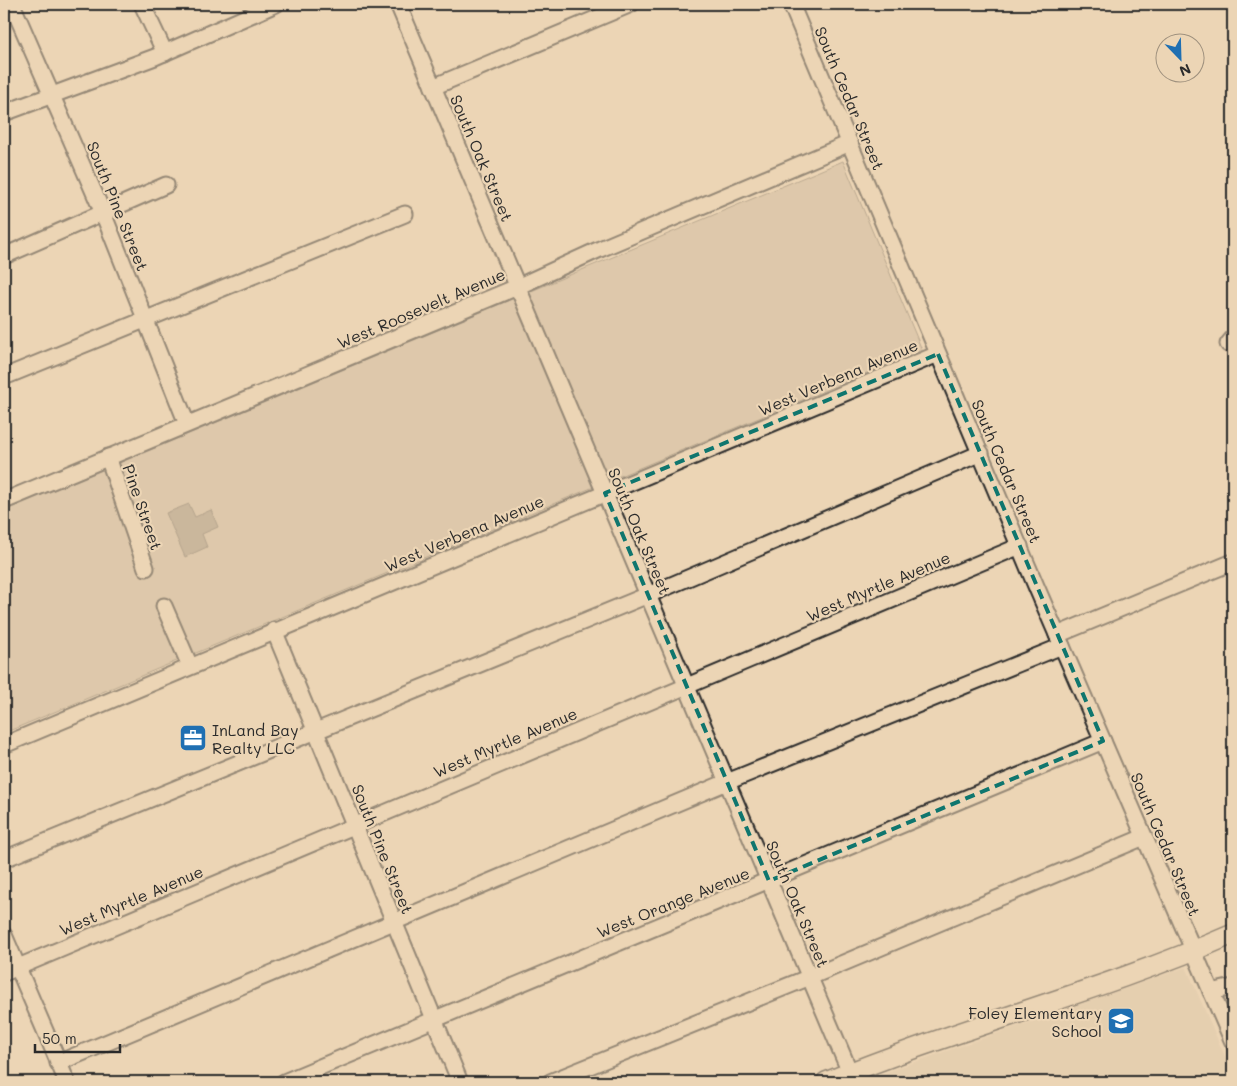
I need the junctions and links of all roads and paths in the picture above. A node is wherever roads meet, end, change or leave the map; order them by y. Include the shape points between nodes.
1 (12, 4) edge
2 (142, 4) edge
3 (276, 4) edge
4 (398, 4) edge
5 (630, 4) edge
6 (791, 4) edge
7 (165, 53) junction
8 (433, 87) junction
9 (52, 94) junction
10 (4, 113) edge
11 (850, 143) junction
12 (166, 185) dead end
13 (103, 213) junction
14 (405, 214) dead end
15 (4, 256) edge
16 (517, 287) junction
17 (145, 318) junction
18 (938, 354) junction
19 (4, 377) edge
20 (187, 424) junction
21 (981, 454) junction
22 (108, 458) junction
23 (605, 493) junction
24 (4, 501) edge
25 (1020, 546) junction
26 (1233, 562) edge
27 (146, 568) dead end
28 (648, 595) junction
29 (164, 606) dead end
30 (274, 630) junction
31 (1060, 640) junction
32 (190, 666) junction
33 (686, 685) junction
34 (316, 733) junction
35 (1103, 741) junction
36 (4, 745) edge
37 (727, 782) junction
38 (354, 824) junction
39 (1144, 837) junction
40 (4, 859) edge
41 (770, 882) junction
42 (394, 922) junction
43 (1233, 934) edge
44 (4, 935) edge
45 (1194, 951) junction
46 (11, 970) edge
47 (810, 977) junction
48 (1233, 988) edge
49 (1211, 992) junction
50 (435, 1020) junction
51 (1233, 1042) edge
52 (58, 1063) junction
53 (852, 1077) edge
54 (66, 1082) edge
55 (284, 1082) edge
56 (460, 1082) edge
57 (550, 1082) edge
58 (826, 1082) edge

1 - 9 street, South Pine Street
2 - 7 street
3 - 7 street
4 - 8 street, South Oak Street
5 - 8 street
6 - 11 street, South Cedar Street
7 - 9 street
8 - 16 street, South Oak Street
9 - 10 street
9 - 13 street, South Pine Street
11 - 16 street, West Roosevelt Avenue via 600,248
11 - 18 street, South Cedar Street
12 - 13 street
13 - 15 street
13 - 17 street, South Pine Street
14 - 17 street
16 - 20 street, West Roosevelt Avenue
16 - 23 street, South Oak Street
17 - 19 street
17 - 20 street, South Pine Street
18 - 21 street, South Cedar Street
18 - 23 street, West Verbena Avenue
20 - 22 street, West Roosevelt Avenue
21 - 25 street, South Cedar Street
21 - 28 street
22 - 24 street, West Roosevelt Avenue
22 - 27 street, Pine Street
23 - 28 street, South Oak Street
23 - 30 street, West Verbena Avenue
25 - 31 street, South Cedar Street
25 - 33 street, West Myrtle Avenue
26 - 31 street
28 - 33 street, South Oak Street
28 - 34 street
29 - 32 street
30 - 32 street, West Verbena Avenue
30 - 34 street, South Pine Street
31 - 35 street, South Cedar Street
31 - 37 street
32 - 36 street, West Verbena Avenue
33 - 37 street, South Oak Street
33 - 38 street, West Myrtle Avenue
34 - 38 street, South Pine Street
34 - 40 street
35 - 39 street, South Cedar Street
35 - 41 street, West Orange Avenue
37 - 41 street, South Oak Street
37 - 42 street
38 - 42 street, South Pine Street
38 - 46 street, West Myrtle Avenue
39 - 45 street, South Cedar Street
39 - 47 street
41 - 47 street, South Oak Street
41 - 50 street, West Orange Avenue
42 - 50 street, South Pine Street
42 - 52 street
43 - 45 main road
44 - 46 street
45 - 49 street, South Cedar Street
45 - 53 main road via 1061,1000 948,1036
46 - 52 street
47 - 53 street, South Oak Street
47 - 57 street
48 - 49 street
49 - 51 street, South Cedar Street
50 - 55 street, West Orange Avenue
50 - 56 street, South Pine Street
52 - 54 street
53 - 58 main road

